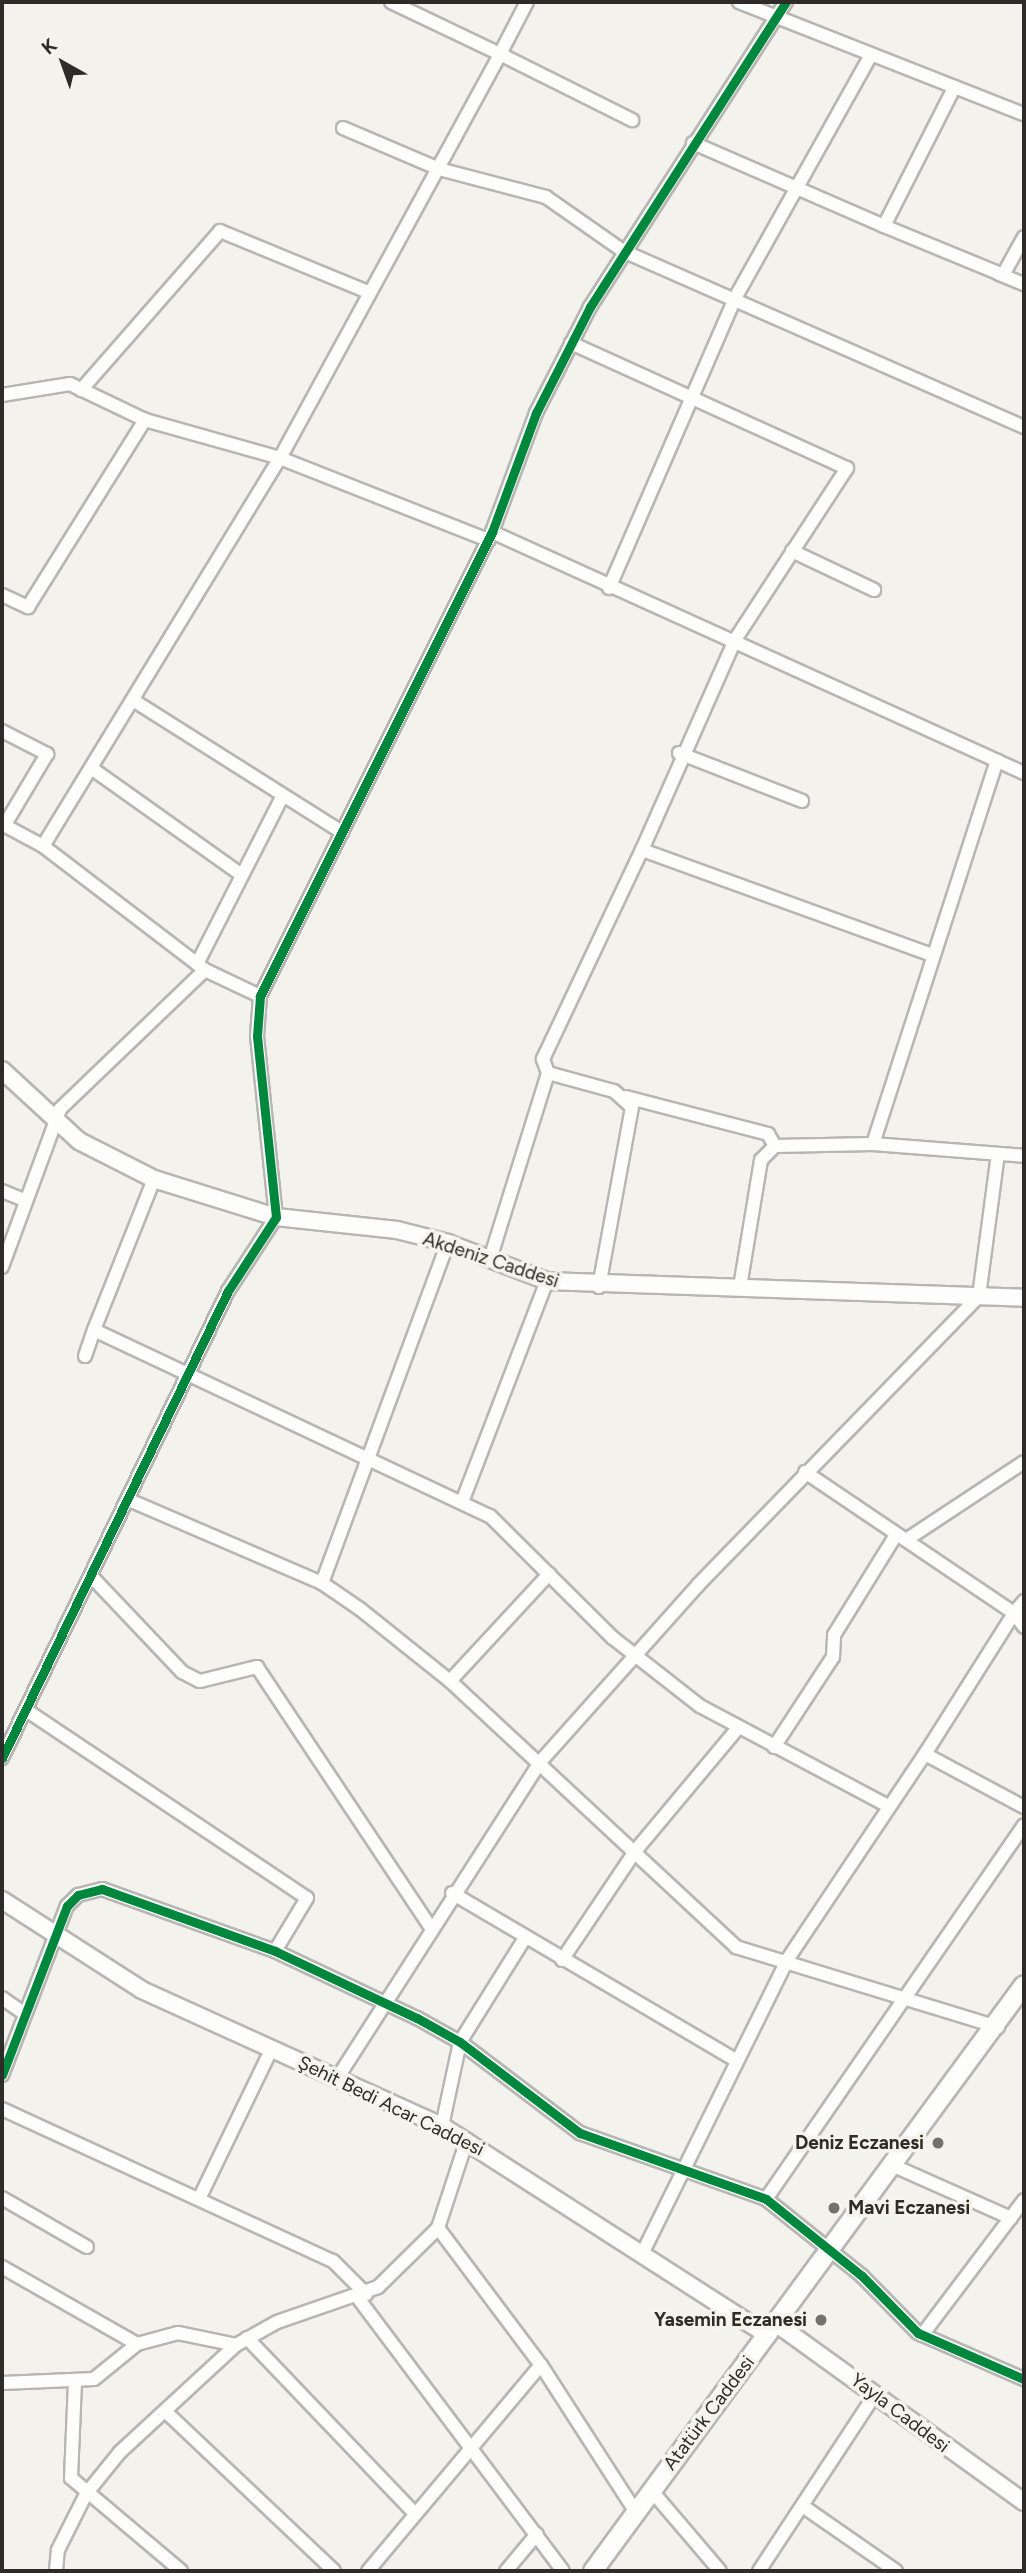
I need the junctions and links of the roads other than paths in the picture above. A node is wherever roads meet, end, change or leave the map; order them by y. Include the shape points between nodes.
1 (391, 2) edge
2 (527, 2) edge
3 (739, 2) edge
4 (786, 2) edge
5 (774, 17) junction
6 (500, 54) junction
7 (871, 55) junction
8 (954, 88) junction
9 (1024, 114) edge
10 (632, 120) dead end
11 (342, 128) dead end
12 (693, 144) junction
13 (439, 169) junction
14 (797, 188) junction
15 (884, 226) junction
16 (1024, 237) edge
17 (624, 251) junction
18 (999, 274) junction
19 (1024, 284) edge
20 (368, 292) junction
21 (734, 300) junction
22 (571, 343) junction
23 (81, 390) junction
24 (2, 395) edge
25 (693, 399) junction
26 (145, 420) junction
27 (1024, 426) edge
28 (280, 458) junction
29 (490, 536) junction
30 (792, 551) junction
31 (609, 588) junction
32 (874, 590) dead end
33 (2, 595) edge
34 (734, 640) junction
35 (136, 702) junction
36 (2, 730) edge
37 (680, 752) junction
38 (997, 761) junction
39 (94, 770) junction
40 (1024, 773) edge
41 (282, 797) junction
42 (802, 801) dead end
43 (3, 825) edge
44 (342, 832) junction
45 (43, 846) junction
46 (642, 850) junction
47 (242, 875) junction
48 (932, 955) junction
49 (201, 967) junction
50 (260, 996) junction
51 (2, 1070) edge
52 (548, 1073) junction
53 (626, 1097) junction
54 (54, 1121) junction
55 (873, 1144) junction
56 (775, 1146) junction
57 (998, 1154) junction
58 (1024, 1156) edge
59 (154, 1179) junction
60 (2, 1191) edge
61 (22, 1199) junction
62 (276, 1217) junction
63 (448, 1243) junction
64 (491, 1256) junction
65 (2, 1267) edge
66 (547, 1281) junction
67 (599, 1287) junction
68 (740, 1287) junction
69 (979, 1296) junction
70 (1024, 1298) edge
71 (94, 1330) junction
72 (85, 1356) dead end
73 (188, 1376) junction
74 (370, 1457) junction
75 (1024, 1462) edge
76 (805, 1472) junction
77 (129, 1500) junction
78 (462, 1502) junction
79 (901, 1537) junction
80 (549, 1574) junction
81 (91, 1576) junction
82 (322, 1583) junction
83 (1024, 1601) edge
84 (1014, 1613) junction
85 (1024, 1627) edge
86 (635, 1655) junction
87 (450, 1681) junction
88 (26, 1710) junction
89 (737, 1729) junction
90 (774, 1747) junction
91 (925, 1754) junction
92 (2, 1758) edge
93 (540, 1762) junction
94 (888, 1806) junction
95 (1024, 1807) edge
96 (1024, 1825) edge
97 (636, 1850) junction
98 (452, 1893) junction
99 (2, 1900) edge
100 (430, 1926) junction
101 (52, 1936) junction
102 (525, 1938) junction
103 (275, 1951) junction
104 (787, 1959) junction
105 (562, 1960) junction
106 (1024, 1985) edge
107 (2, 1998) edge
108 (382, 2001) junction
109 (904, 2001) junction
110 (1018, 2007) edge
111 (22, 2012) junction
112 (998, 2027) junction
113 (460, 2042) junction
114 (272, 2048) junction
115 (737, 2061) junction
116 (2, 2075) edge
117 (338, 2077) junction
118 (2, 2109) edge
119 (442, 2126) junction
120 (467, 2140) junction
121 (894, 2166) junction
122 (684, 2167) junction
123 (2, 2198) edge
124 (199, 2199) junction
125 (766, 2199) junction
126 (1024, 2200) edge
127 (1011, 2218) junction
128 (438, 2228) junction
129 (88, 2247) dead end
130 (832, 2251) junction
131 (643, 2252) junction
132 (2, 2267) edge
133 (362, 2296) junction
134 (772, 2330) junction
135 (922, 2335) junction
136 (242, 2342) junction
137 (137, 2344) junction
138 (541, 2365) junction
139 (1024, 2379) edge
140 (75, 2382) junction
141 (2, 2383) edge
142 (876, 2393) junction
143 (166, 2412) junction
144 (472, 2446) junction
145 (1024, 2481) edge
146 (651, 2490) junction
147 (86, 2494) junction
148 (1020, 2499) edge
149 (804, 2507) junction
150 (635, 2511) junction
151 (415, 2514) junction
152 (537, 2534) junction
153 (56, 2571) edge
154 (181, 2571) edge
155 (334, 2571) edge
156 (368, 2571) edge
157 (506, 2571) edge
158 (563, 2571) edge
159 (593, 2571) edge
160 (720, 2571) edge
161 (759, 2571) edge
162 (896, 2571) edge

1 - 6 street
2 - 6 street
3 - 5 street
4 - 5 street
5 - 7 street
5 - 12 street
6 - 10 street
6 - 13 street
7 - 8 street
7 - 14 street
8 - 9 street
8 - 15 street
11 - 13 street
12 - 14 street
12 - 17 street
13 - 17 street via 546,197
13 - 20 street
14 - 15 street
14 - 21 street
15 - 18 street
16 - 18 street via 1012,263
17 - 21 street
17 - 22 street
18 - 19 street
20 - 23 street via 220,231
20 - 28 street
21 - 25 street
21 - 27 street
22 - 25 street
22 - 29 street via 536,413
23 - 24 street via 56,383
23 - 26 street
25 - 30 street via 846,468
25 - 31 street
26 - 28 street
26 - 33 street via 28,607
28 - 29 street
28 - 35 street via 240,514
29 - 31 street
29 - 44 street
30 - 32 street
30 - 34 street
31 - 34 street
34 - 37 street
34 - 38 street
35 - 39 street
35 - 41 street
36 - 43 street via 47,754
37 - 42 street
37 - 46 street
38 - 40 street
38 - 48 street
39 - 45 street
39 - 47 street
41 - 44 street
41 - 47 street
43 - 45 street
44 - 50 street
45 - 49 street
46 - 48 street
46 - 52 street via 543,1059
47 - 49 street
48 - 55 street
49 - 50 street
49 - 54 street
50 - 62 street via 257,1035
51 - 54 street, Akdeniz Caddesi
52 - 53 street
52 - 64 street
53 - 56 street via 768,1134
53 - 67 street via 632,1124
54 - 59 street, Akdeniz Caddesi
54 - 61 street
55 - 56 street
55 - 57 street
56 - 68 street via 761,1160
57 - 58 street
57 - 69 street
59 - 62 street, Akdeniz Caddesi
59 - 71 street
60 - 61 street
61 - 65 street
62 - 63 street, Akdeniz Caddesi via 397,1230
62 - 73 street via 228,1291
63 - 64 street, Akdeniz Caddesi
63 - 74 street
64 - 66 street, Akdeniz Caddesi
66 - 67 street, Akdeniz Caddesi
66 - 78 street
67 - 68 street, Akdeniz Caddesi via 655,1282
68 - 69 street, Akdeniz Caddesi
69 - 70 street, Akdeniz Caddesi
69 - 76 street
71 - 72 street
71 - 73 street
73 - 74 street
73 - 77 street
74 - 78 street
74 - 82 street
75 - 79 street
76 - 79 street
76 - 86 street
77 - 81 street
77 - 82 street
78 - 80 street via 490,1516
79 - 84 street
79 - 90 street via 834,1635 833,1657
80 - 86 street
80 - 87 street
81 - 88 street
81 - 100 street via 182,1672 200,1681 257,1667
82 - 87 street
83 - 84 street
84 - 85 street
84 - 91 street
86 - 89 street
86 - 93 street
87 - 93 street
88 - 92 street
88 - 103 street via 307,1898
89 - 90 street
89 - 97 street
90 - 94 street
91 - 94 street
91 - 95 street
93 - 97 street
93 - 98 street
94 - 104 street
96 - 109 street
97 - 104 street via 736,1947
97 - 105 street
98 - 100 street
98 - 102 street
99 - 101 street, Şehit Bedi Acar Caddesi
100 - 108 street
101 - 103 street via 72,1899 102,1889
101 - 111 street
101 - 114 street, Şehit Bedi Acar Caddesi via 142,1990
102 - 105 street
102 - 113 street
103 - 108 street
104 - 109 street
104 - 115 street
105 - 115 street
106 - 110 main road, Atatürk Caddesi
107 - 111 street
108 - 113 street
108 - 117 street
109 - 112 street
109 - 125 street
110 - 112 main road, Atatürk Caddesi
111 - 116 street
112 - 121 main road, Atatürk Caddesi
113 - 119 street
113 - 122 street via 580,2133
114 - 117 street, Şehit Bedi Acar Caddesi
114 - 124 street
115 - 122 street
117 - 119 street, Şehit Bedi Acar Caddesi
118 - 124 street
119 - 120 street, Şehit Bedi Acar Caddesi
120 - 128 street
120 - 131 street, Şehit Bedi Acar Caddesi
121 - 127 street
121 - 130 main road, Atatürk Caddesi
122 - 125 street
122 - 131 street
123 - 129 street
124 - 133 street via 332,2261
125 - 130 street
126 - 127 street
127 - 135 street
128 - 133 street
128 - 138 street
130 - 134 main road, Atatürk Caddesi
130 - 135 street
131 - 134 street, Şehit Bedi Acar Caddesi
132 - 137 street
133 - 136 street via 276,2322
133 - 144 street
134 - 142 street, Yayla Caddesi
134 - 146 main road, Atatürk Caddesi
135 - 139 street
136 - 137 street via 178,2333
136 - 143 street
136 - 151 street
137 - 140 street via 94,2379
138 - 144 street
138 - 150 street
140 - 141 street
140 - 147 street via 70,2469
142 - 148 street, Yayla Caddesi
142 - 149 street
143 - 147 street
143 - 155 street
144 - 151 street
144 - 152 street
145 - 148 street
146 - 150 main road, Atatürk Caddesi
146 - 160 street
147 - 153 street via 58,2550
147 - 154 street
149 - 161 street
149 - 162 street
150 - 159 main road, Atatürk Caddesi
151 - 156 street
152 - 157 street
152 - 158 street

